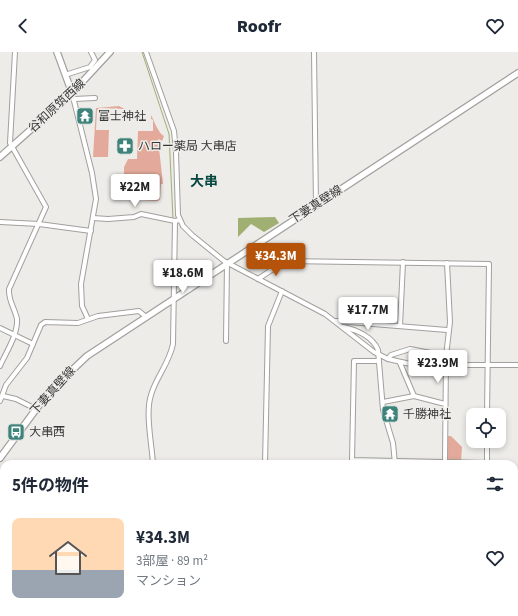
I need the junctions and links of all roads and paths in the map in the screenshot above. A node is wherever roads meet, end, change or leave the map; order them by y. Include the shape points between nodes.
1 (15, 52) edge
2 (57, 52) edge
3 (91, 52) edge
4 (110, 52) edge
5 (146, 52) edge
6 (314, 52) edge
7 (518, 73) edge
8 (65, 75) junction
9 (74, 96) junction
10 (95, 98) dead end
11 (11, 147) junction
12 (0, 157) edge
13 (316, 206) junction
14 (93, 218) junction
15 (176, 221) junction
16 (0, 222) edge
17 (39, 224) junction
18 (91, 230) junction
19 (297, 253) dead end
20 (285, 261) junction
21 (403, 262) junction
22 (227, 263) junction
23 (447, 263) junction
24 (258, 279) junction
25 (282, 292) junction
26 (175, 298) junction
27 (146, 317) junction
28 (88, 319) junction
29 (336, 321) junction
30 (342, 326) junction
31 (400, 326) junction
32 (0, 328) edge
33 (447, 330) junction
34 (14, 335) junction
35 (226, 341) dead end
36 (33, 344) junction
37 (379, 354) junction
38 (446, 356) junction
39 (388, 359) junction
40 (379, 361) junction
41 (400, 363) junction
42 (446, 364) junction
43 (518, 364) edge
44 (488, 365) junction
45 (0, 366) edge
46 (3, 396) junction
47 (414, 396) junction
48 (0, 401) edge
49 (383, 402) junction
50 (445, 404) junction
51 (487, 408) edge
52 (36, 409) junction
53 (487, 448) edge
54 (0, 458) edge
55 (153, 460) edge
56 (265, 460) edge
57 (352, 460) edge
58 (395, 460) edge
59 (445, 460) edge
60 (487, 460) edge

1 - 11 street
2 - 8 main road
3 - 8 street via 95,60 90,67
4 - 9 main road, 谷和原筑西線
5 - 15 street via 174,131
6 - 13 street
7 - 13 main road, 下妻真壁線
8 - 9 main road
9 - 10 street
9 - 11 main road, 谷和原筑西線
9 - 14 street via 77,118 92,173 96,199
11 - 12 main road, 谷和原筑西線
11 - 17 street via 46,205
13 - 22 main road, 下妻真壁線
14 - 15 street via 134,217 141,214
14 - 18 street
15 - 22 street
15 - 26 street
16 - 17 street
17 - 18 street
17 - 34 street via 9,289 17,320
18 - 28 street via 81,284 82,306
19 - 20 street
20 - 21 street
20 - 24 street
21 - 23 street
21 - 31 street
22 - 24 street
22 - 26 main road, 下妻真壁線
22 - 35 street
23 - 33 street via 450,322
23 - 44 street via 489,264
24 - 25 street
25 - 29 street
25 - 56 street via 268,326
26 - 27 main road, 下妻真壁線
26 - 55 street via 171,352 150,399
27 - 28 street via 139,311
27 - 52 main road, 下妻真壁線 via 87,356 62,378
28 - 36 street via 70,324 45,322 41,325
29 - 30 street
29 - 31 street
30 - 37 street
30 - 37 street via 370,338
31 - 33 street
32 - 34 street
33 - 38 street
34 - 36 street
34 - 45 street
36 - 46 street via 6,385
37 - 39 street
37 - 40 street
38 - 39 street via 410,349 391,355
38 - 42 street
39 - 41 street
40 - 49 street
40 - 57 street via 354,361
41 - 42 street
41 - 47 street
42 - 44 street
42 - 50 street
43 - 44 street
44 - 51 street
46 - 48 street
46 - 52 street
47 - 49 street
47 - 50 street
49 - 58 street
50 - 59 street
52 - 54 main road, 下妻真壁線
53 - 60 street

